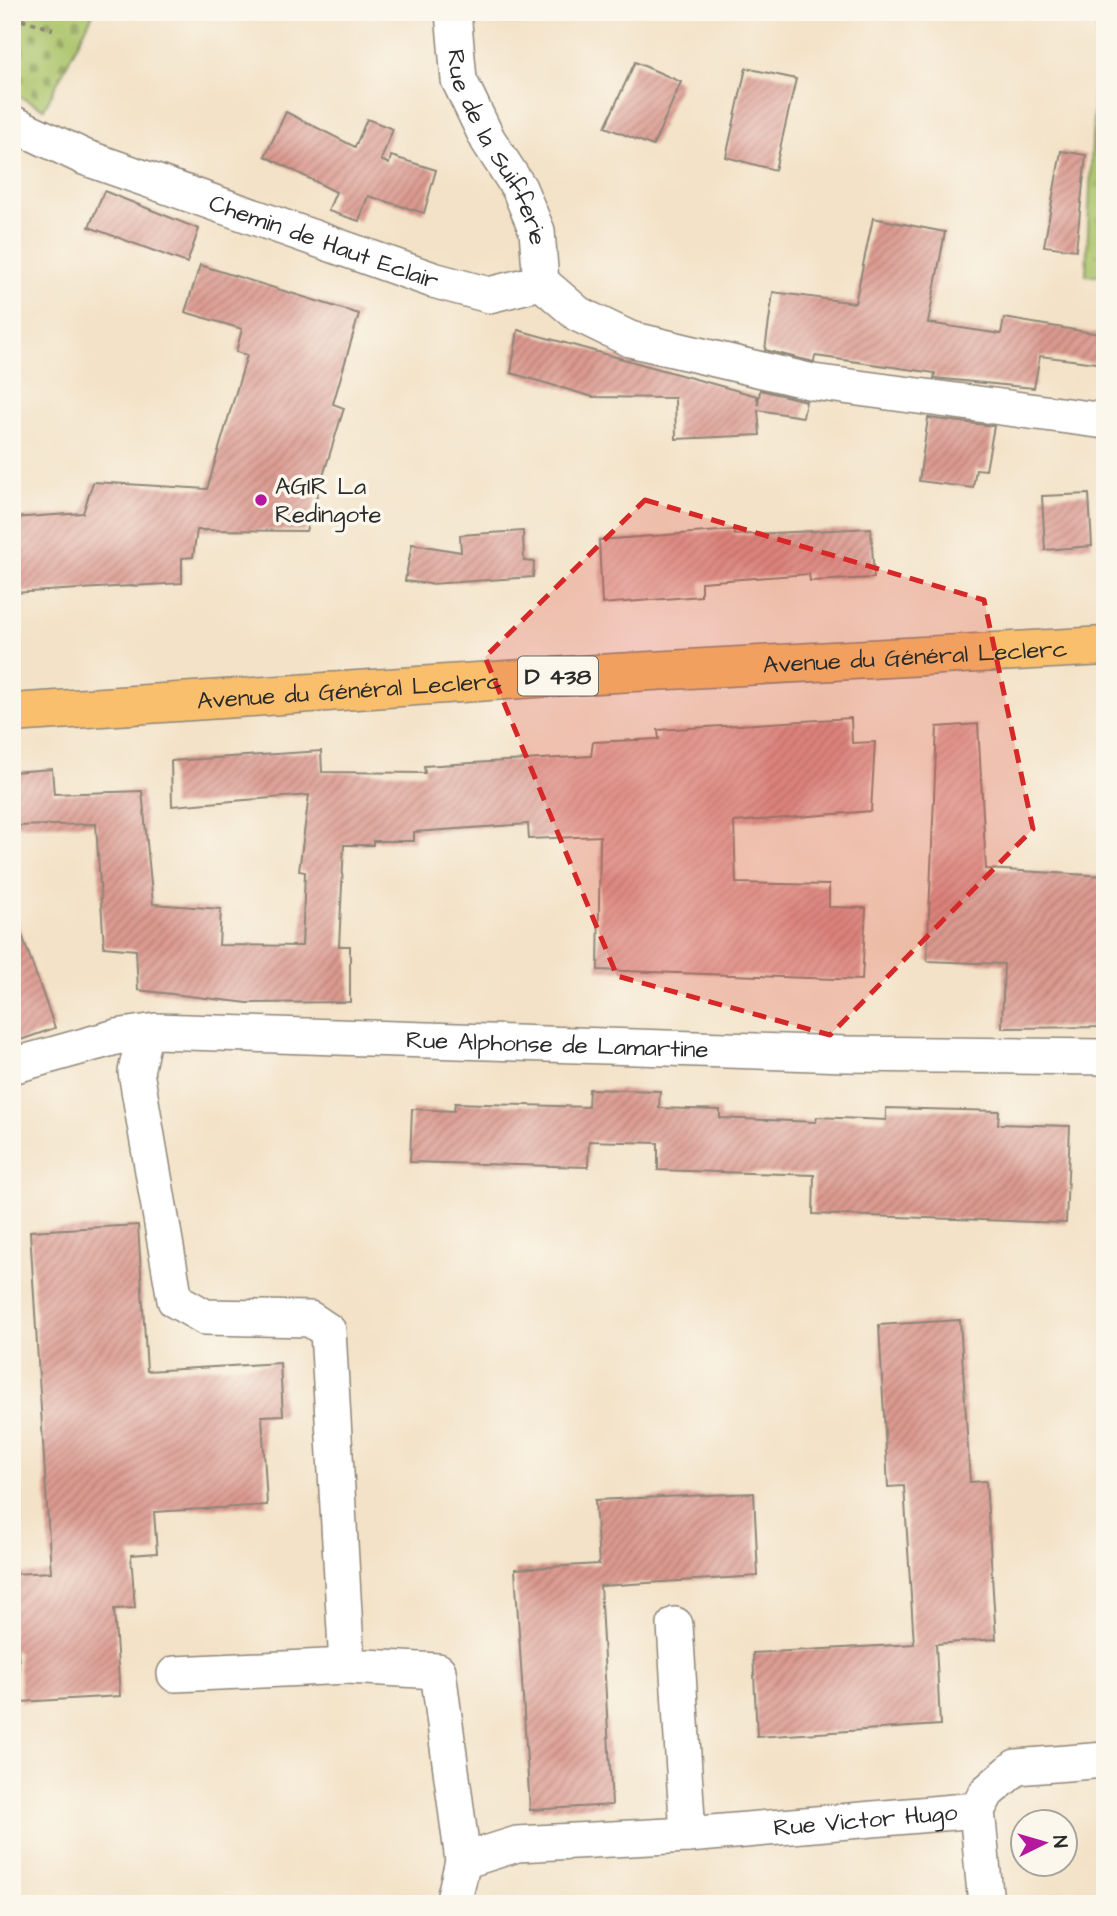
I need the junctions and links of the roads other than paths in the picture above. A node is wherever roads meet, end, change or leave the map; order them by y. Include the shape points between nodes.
1 (453, 12) edge
2 (12, 123) edge
3 (541, 282) junction
4 (1105, 421) edge
5 (1105, 646) edge
6 (12, 713) edge
7 (144, 1035) junction
8 (1105, 1057) edge
9 (12, 1066) edge
10 (675, 1625) dead end
11 (347, 1667) junction
12 (175, 1674) dead end
13 (1105, 1760) edge
14 (977, 1810) junction
15 (688, 1835) junction
16 (463, 1861) junction
17 (453, 1904) edge
18 (986, 1904) edge

1 - 3 street, Rue de la Suifferie via 459,80 488,140 519,188 537,231
2 - 3 street, Chemin de Haut Eclair via 85,157 433,280 489,295
3 - 4 street via 579,314 630,339 813,382
5 - 6 main road, Avenue du Général Leclerc / D 438
7 - 8 street, Rue Alphonse de Lamartine via 156,1031 832,1054
7 - 9 street, Rue Alphonse de Lamartine via 116,1037
7 - 11 street via 136,1072 175,1300 205,1317 310,1320 328,1331
10 - 15 street
11 - 12 street
11 - 16 street via 438,1671
13 - 14 street, Rue Victor Hugo via 1017,1766 987,1792
14 - 15 street, Rue Victor Hugo
14 - 18 street
15 - 16 street, Rue Victor Hugo via 517,1844
16 - 17 street

